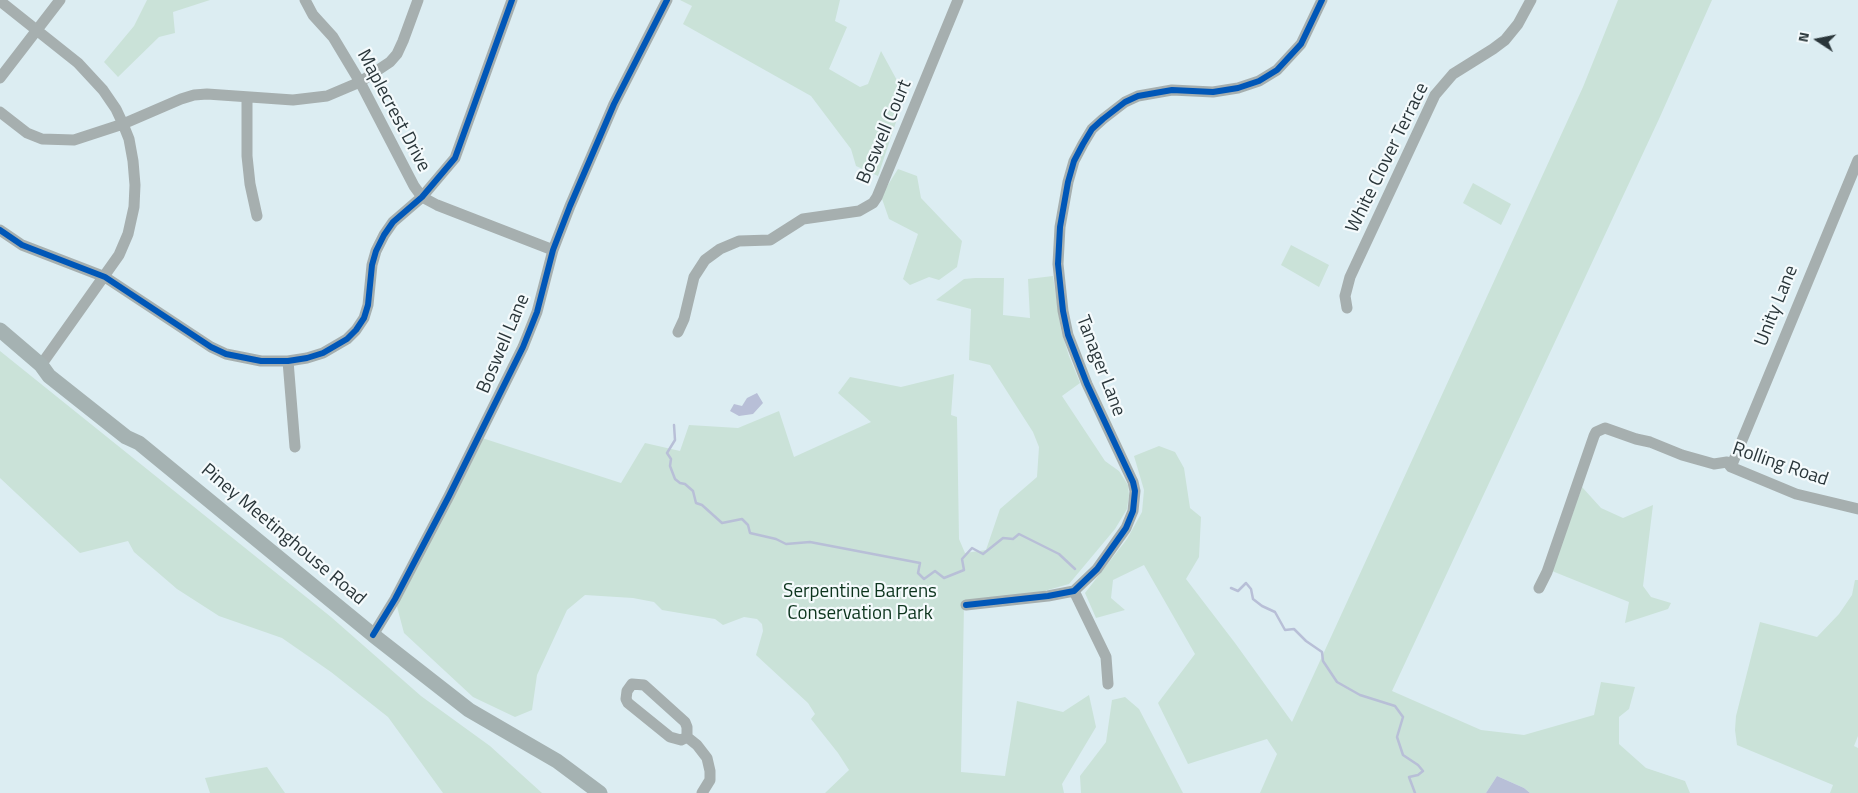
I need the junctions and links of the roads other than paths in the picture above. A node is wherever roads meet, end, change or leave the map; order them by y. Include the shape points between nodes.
1 (0, 0) edge
2 (60, 0) edge
3 (306, 0) edge
4 (418, 0) edge
5 (512, 0) edge
6 (667, 0) edge
7 (958, 0) edge
8 (1322, 0) edge
9 (1531, 0) edge
10 (36, 30) junction
11 (0, 78) edge
12 (360, 82) junction
13 (247, 97) junction
14 (0, 112) edge
15 (123, 124) junction
16 (1858, 160) edge
17 (422, 197) junction
18 (257, 216) dead end
19 (0, 230) edge
20 (553, 250) junction
21 (105, 277) junction
22 (1347, 308) dead end
23 (0, 330) edge
24 (678, 332) dead end
25 (288, 361) junction
26 (42, 365) junction
27 (295, 447) dead end
28 (1730, 467) junction
29 (1858, 509) edge
30 (1539, 588) dead end
31 (1074, 591) junction
32 (966, 605) dead end
33 (373, 635) junction
34 (1108, 684) dead end
35 (687, 737) junction
36 (600, 793) edge
37 (702, 793) edge

1 - 10 street
2 - 10 street
3 - 12 street, Maplecrest Drive
4 - 12 street via 397,54
5 - 17 street via 455,158
6 - 20 street, Boswell Lane via 614,104
7 - 24 street, Boswell Court via 873,203 859,211 803,220 770,240 739,241 720,249 704,261 694,277
8 - 31 street, Tanager Lane via 1301,44 1277,70 1238,89 1213,92 1172,90 1138,96 1125,102 1092,129 1074,161 1060,227 1058,264 1063,311 1068,335 1087,384 1135,490 1133,511 1126,528 1097,570
9 - 22 street, White Clover Terrace via 1505,40 1453,74 1435,95 1350,277 1345,296
10 - 11 street
10 - 15 street via 90,74
12 - 13 street via 327,96 313,98
12 - 17 street, Maplecrest Drive
13 - 15 street via 194,95
13 - 18 street via 247,156
14 - 15 street via 27,133 57,141 74,140
15 - 21 street via 133,161 134,207 119,256
16 - 28 street, Unity Lane
17 - 20 street, Maplecrest Drive
17 - 25 street via 393,222 376,251 368,305 356,330 341,344 323,353
19 - 21 street via 22,245
20 - 33 street, Boswell Lane via 537,312 523,347 440,514
21 - 25 street via 211,347 245,359
21 - 26 street
23 - 26 main road, Piney Meetinghouse Road
25 - 27 street
26 - 33 main road, Piney Meetinghouse Road via 54,369 132,432 139,443
28 - 29 street, Rolling Road via 1796,494
28 - 30 street, Rolling Road via 1727,462 1714,464 1605,428 1596,432
31 - 32 street
31 - 34 street via 1106,657
33 - 36 main road, Piney Meetinghouse Road via 469,710 557,761
35 - 35 street via 685,722 644,685 630,686 626,696 628,703 670,737 681,740
35 - 37 street via 707,758 710,780

